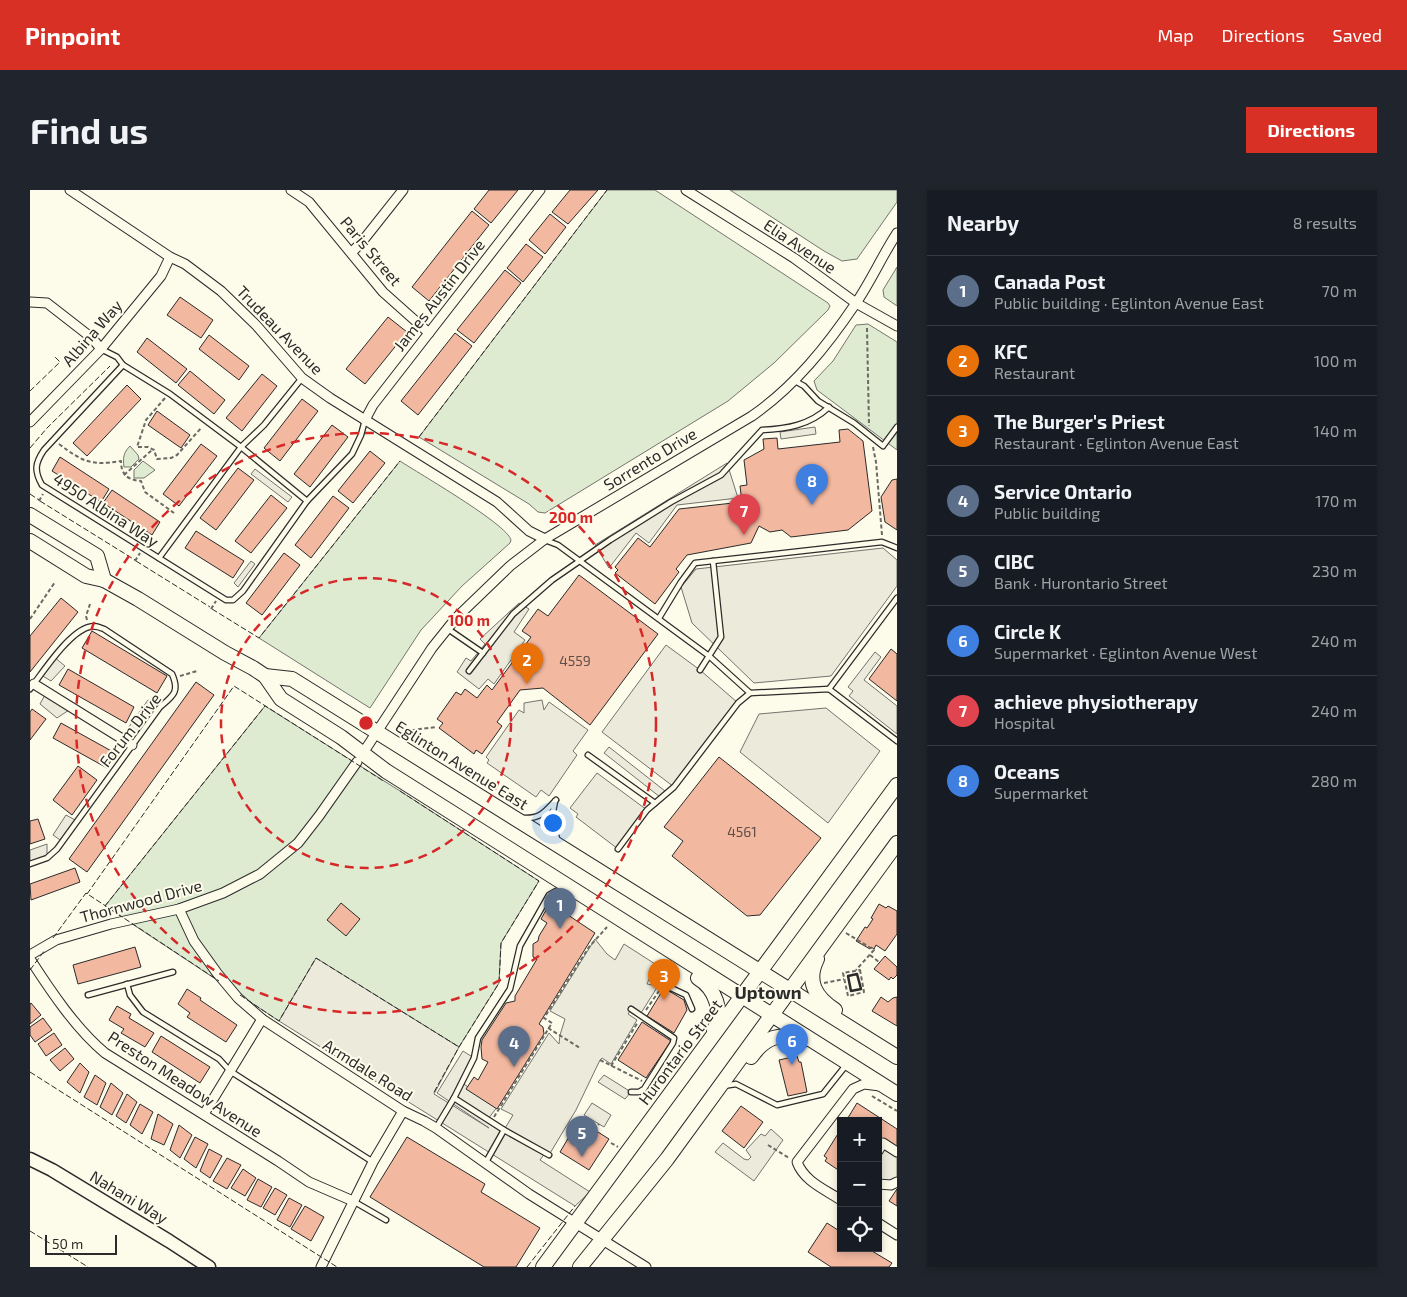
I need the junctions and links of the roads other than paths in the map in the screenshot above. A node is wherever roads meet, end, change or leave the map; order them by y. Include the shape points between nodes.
1 (70, 190) edge
2 (291, 190) edge
3 (403, 190) edge
4 (540, 190) edge
5 (686, 190) edge
6 (897, 234) edge
7 (352, 252) junction
8 (170, 257) junction
9 (30, 302) edge
10 (856, 303) junction
11 (897, 326) edge
12 (429, 333) junction
13 (101, 349) junction
14 (124, 365) junction
15 (302, 378) junction
16 (795, 381) junction
17 (829, 407) junction
18 (365, 420) junction
19 (30, 422) edge
20 (897, 427) edge
21 (241, 447) junction
22 (307, 501) junction
23 (30, 515) edge
24 (545, 540) junction
25 (30, 541) edge
26 (897, 548) edge
27 (159, 558) junction
28 (579, 560) junction
29 (713, 561) junction
30 (104, 580) junction
31 (897, 598) edge
32 (659, 618) junction
33 (448, 628) junction
34 (483, 653) junction
35 (708, 656) junction
36 (700, 670) dead end
37 (469, 671) dead end
38 (265, 676) junction
39 (32, 686) edge
40 (829, 689) junction
41 (750, 694) junction
42 (377, 732) junction
43 (897, 740) edge
44 (132, 746) junction
45 (588, 755) dead end
46 (360, 758) junction
47 (897, 784) edge
48 (656, 803) junction
49 (513, 817) junction
50 (897, 843) edge
51 (559, 845) junction
52 (618, 849) dead end
53 (30, 864) edge
54 (581, 895) junction
55 (179, 908) junction
56 (830, 936) junction
57 (665, 948) junction
58 (30, 955) edge
59 (30, 959) edge
60 (173, 972) dead end
61 (761, 972) junction
62 (658, 982) dead end
63 (127, 984) junction
64 (790, 990) junction
65 (88, 995) dead end
66 (742, 997) junction
67 (631, 1009) dead end
68 (692, 1010) dead end
69 (771, 1015) junction
70 (262, 1019) junction
71 (868, 1039) junction
72 (818, 1045) junction
73 (698, 1057) junction
74 (897, 1057) edge
75 (847, 1063) junction
76 (732, 1069) junction
77 (230, 1071) junction
78 (720, 1086) junction
79 (891, 1090) edge
80 (631, 1092) dead end
81 (454, 1098) junction
82 (403, 1111) junction
83 (204, 1114) junction
84 (436, 1128) junction
85 (504, 1130) junction
86 (882, 1144) edge
87 (897, 1152) edge
88 (548, 1155) dead end
89 (30, 1159) edge
90 (373, 1162) junction
91 (486, 1162) junction
92 (897, 1182) edge
93 (882, 1184) edge
94 (837, 1197) edge
95 (353, 1201) junction
96 (386, 1220) dead end
97 (576, 1222) junction
98 (882, 1226) edge
99 (897, 1235) edge
100 (603, 1239) junction
101 (209, 1267) edge
102 (321, 1267) edge
103 (543, 1267) edge
104 (580, 1267) edge
105 (646, 1267) edge

1 - 8 street, Trudeau Avenue
2 - 7 street, Paris Street via 309,202
3 - 7 street
4 - 12 street, James Austin Drive
5 - 10 street, Elia Avenue via 794,258
6 - 10 street, Sorrento Drive
7 - 12 street, Paris Street via 383,292
8 - 13 street, Albina Way via 160,276
8 - 15 street, Trudeau Avenue via 221,291
9 - 13 street via 46,303 92,338
10 - 11 street, Elia Avenue
10 - 16 street, Sorrento Drive
12 - 18 street, James Austin Drive
13 - 14 lane
13 - 19 street, Albina Way
14 - 21 lane via 170,394
14 - 27 lane, 4950 Albina Way via 44,450 38,459 36,475 42,485
15 - 18 street, Trudeau Avenue
15 - 21 lane, 4950 Albina Way via 264,425
16 - 17 lane
16 - 24 street, Sorrento Drive via 752,416
17 - 20 lane via 883,446
17 - 28 lane via 804,424 762,430 721,475 671,502
18 - 22 lane via 352,454
18 - 24 street, Trudeau Avenue via 497,502 529,531
21 - 22 lane
21 - 27 lane, 4950 Albina Way
22 - 27 lane, 4950 Albina Way via 233,600 218,596
23 - 30 main road via 97,556
24 - 28 lane
24 - 33 street, Sorrento Drive via 496,579
25 - 30 main road, Eglinton Avenue East via 86,576
26 - 29 lane via 882,542
28 - 32 lane
28 - 34 lane via 513,614
29 - 32 lane via 695,563
29 - 35 lane via 721,637
30 - 38 main road, Eglinton Avenue East
31 - 40 lane
32 - 35 lane
33 - 34 lane
33 - 42 street, Sorrento Drive
34 - 37 lane
35 - 36 lane
35 - 41 lane
38 - 42 main road, Eglinton Avenue East via 292,679
38 - 46 main road, Eglinton Avenue East via 281,699 341,736
39 - 44 street
39 - 44 lane, Forum Drive via 61,648 79,632 95,626 104,629 172,674 177,683 174,694 160,707
40 - 41 lane
40 - 43 lane
41 - 48 lane via 738,703 674,787
42 - 46 street, Sorrento Drive
42 - 49 main road, Eglinton Avenue East
44 - 53 lane, Forum Drive via 57,849 47,858
45 - 48 lane
46 - 54 main road, Eglinton Avenue East via 386,771
46 - 55 street, Thornwood Drive via 298,843 260,874 223,893
47 - 61 main road, Hurontario Street
48 - 52 lane
49 - 51 main road, Eglinton Avenue East
49 - 51 lane via 534,818 544,814 556,800 552,817
50 - 56 main road
51 - 61 main road, Eglinton Avenue East
54 - 57 main road, Eglinton Avenue East
54 - 81 lane via 556,891 549,895 520,946 510,989 478,1038 474,1058
55 - 58 street, Thornwood Drive via 56,940
55 - 70 street, Armdale Road via 194,941 217,973
56 - 64 main road
56 - 71 main road via 812,974 816,990 825,1004 862,1027
57 - 66 main road, Eglinton Avenue East
57 - 73 main road via 673,962 702,980 716,998 717,1025
59 - 83 street, Preston Meadow Avenue via 64,1009 98,1048
60 - 63 lane
61 - 64 main road, Eglinton Avenue East
61 - 66 main road, Hurontario Street
62 - 68 lane via 686,995
63 - 65 lane
63 - 77 lane via 130,995 143,1012 218,1059
64 - 69 main road
64 - 71 main road, Eglinton Avenue East
66 - 69 main road, Eglinton Avenue East
66 - 73 main road, Hurontario Street
67 - 80 lane via 674,1038 648,1084 639,1092
69 - 72 main road, Eglinton Avenue East
69 - 76 main road
70 - 77 street
70 - 82 street, Armdale Road
71 - 74 main road, Eglinton Avenue East
72 - 75 main road
72 - 76 main road via 789,1036 772,1038 757,1049 746,1064
73 - 97 main road, Hurontario Street
75 - 78 lane via 823,1094 778,1105 736,1084
75 - 79 main road
76 - 78 main road
77 - 83 street
77 - 90 lane
78 - 100 main road
79 - 94 street via 870,1084 853,1089 797,1162 800,1172
81 - 84 lane
81 - 85 lane
82 - 84 street, Armdale Road
82 - 90 street
83 - 95 street, Preston Meadow Avenue via 309,1182
84 - 91 street, Armdale Road
85 - 88 lane
85 - 91 lane
86 - 87 street
89 - 101 street, Nahani Way
90 - 95 street
91 - 97 street, Armdale Road via 529,1194
92 - 93 street
95 - 96 lane
95 - 102 street
97 - 100 street, Armdale Road
97 - 103 main road, Hurontario Street
98 - 99 street
100 - 104 main road
100 - 105 street, Armdale Road

